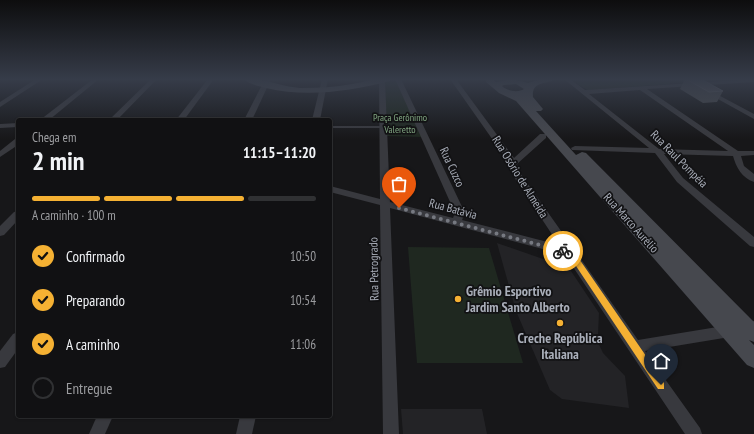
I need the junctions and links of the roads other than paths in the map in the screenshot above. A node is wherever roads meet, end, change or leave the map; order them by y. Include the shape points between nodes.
1 (9, 99) edge
2 (70, 99) edge
3 (134, 99) edge
4 (196, 99) edge
5 (258, 99) edge
6 (321, 99) edge
7 (384, 99) edge
8 (407, 99) edge
9 (468, 99) edge
10 (519, 99) edge
11 (529, 99) edge
12 (593, 99) edge
13 (658, 99) edge
14 (722, 99) edge
15 (0, 105) edge
16 (754, 117) edge
17 (47, 118) edge
18 (115, 118) edge
19 (182, 118) edge
20 (249, 118) edge
21 (316, 118) edge
22 (16, 125) edge
23 (0, 126) edge
24 (332, 127) edge
25 (383, 127) junction
26 (547, 130) junction
27 (16, 143) edge
28 (505, 150) junction
29 (657, 151) junction
30 (579, 152) junction
31 (523, 153) junction
32 (754, 153) edge
33 (736, 154) junction
34 (0, 155) edge
35 (513, 163) junction
36 (754, 179) edge
37 (332, 190) edge
38 (385, 204) junction
39 (16, 216) edge
40 (456, 223) junction
41 (0, 232) edge
42 (754, 243) edge
43 (570, 252) junction
44 (752, 330) edge
45 (729, 331) junction
46 (16, 341) edge
47 (635, 347) junction
48 (754, 359) edge
49 (0, 362) edge
50 (104, 418) edge
51 (248, 418) edge
52 (96, 434) edge
53 (244, 434) edge
54 (391, 434) edge
55 (694, 434) edge

1 - 15 street
2 - 17 street
3 - 18 street
4 - 19 street
5 - 20 street
6 - 21 street
7 - 25 street, Rua Petrogrado
8 - 40 street, Rua Cuzco via 460,213
9 - 28 street, Rua Osório de Almeida
10 - 26 street, Rua Marco Aurélio
11 - 26 street, Rua Marco Aurélio
12 - 29 street, Rua Raul Pompéia
13 - 33 street
14 - 16 street
22 - 23 street
24 - 25 lane
25 - 38 street, Rua Petrogrado
26 - 30 street, Rua Marco Aurélio
26 - 31 street
26 - 45 street, Rua Marco Aurélio
27 - 34 street
28 - 31 street
28 - 35 street, Rua Osório de Almeida
29 - 30 street via 595,149
29 - 33 street
29 - 42 street, Rua Raul Pompéia via 680,180
30 - 44 street, Rua Marco Aurélio
31 - 35 street
32 - 33 street
33 - 36 street via 740,167
35 - 43 street, Rua Osório de Almeida via 515,173
37 - 38 street, Rua Batávia
38 - 40 street, Rua Batávia
38 - 54 street, Rua Petrogrado
39 - 41 street
40 - 43 street, Rua Batávia
43 - 47 street, Rua Osório de Almeida
44 - 45 street
45 - 47 street
45 - 48 street, Rua Marco Aurélio
46 - 49 street
47 - 55 street, Rua Osório de Almeida
50 - 52 street
51 - 53 street

